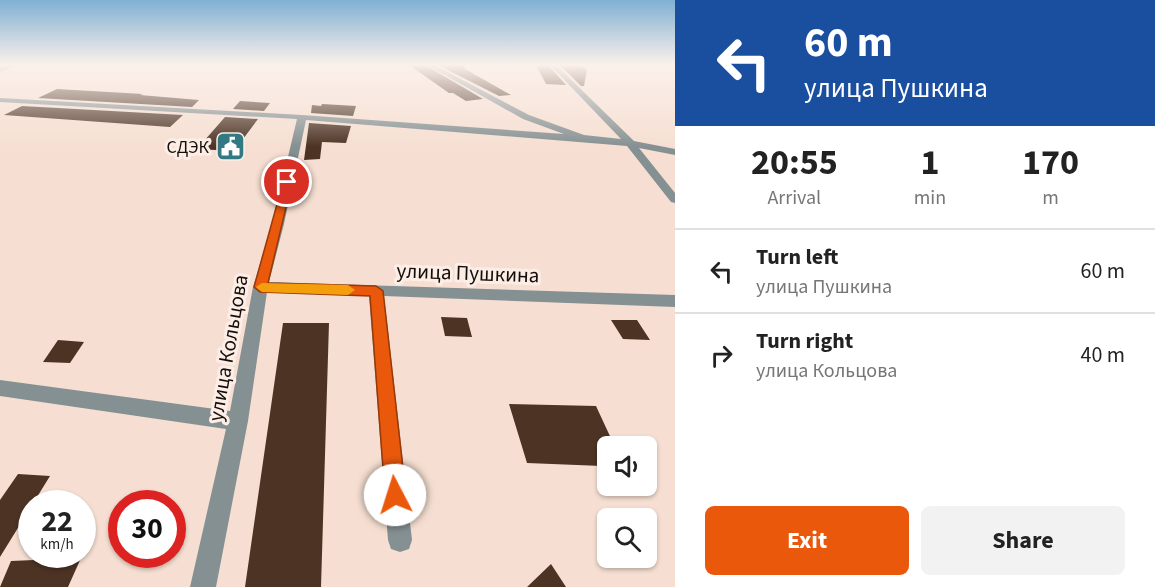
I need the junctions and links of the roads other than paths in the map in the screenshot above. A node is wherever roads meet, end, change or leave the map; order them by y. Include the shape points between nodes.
1 (481, 92) edge
2 (581, 92) edge
3 (0, 100) edge
4 (302, 117) junction
5 (583, 138) junction
6 (631, 144) junction
7 (675, 152) edge
8 (675, 200) edge
9 (260, 287) junction
10 (376, 291) junction
11 (675, 301) edge
12 (0, 388) edge
13 (238, 421) junction
14 (400, 540) dead end
15 (204, 587) edge

1 - 5 street via 526,117
2 - 6 street
3 - 4 street
4 - 5 street
4 - 9 street, улица Кольцова
5 - 6 street
6 - 7 street
6 - 8 street
9 - 10 street, улица Пушкина
9 - 13 street, улица Кольцова
10 - 11 street, улица Пушкина
10 - 14 street
12 - 13 street
13 - 15 street, улица Кольцова

